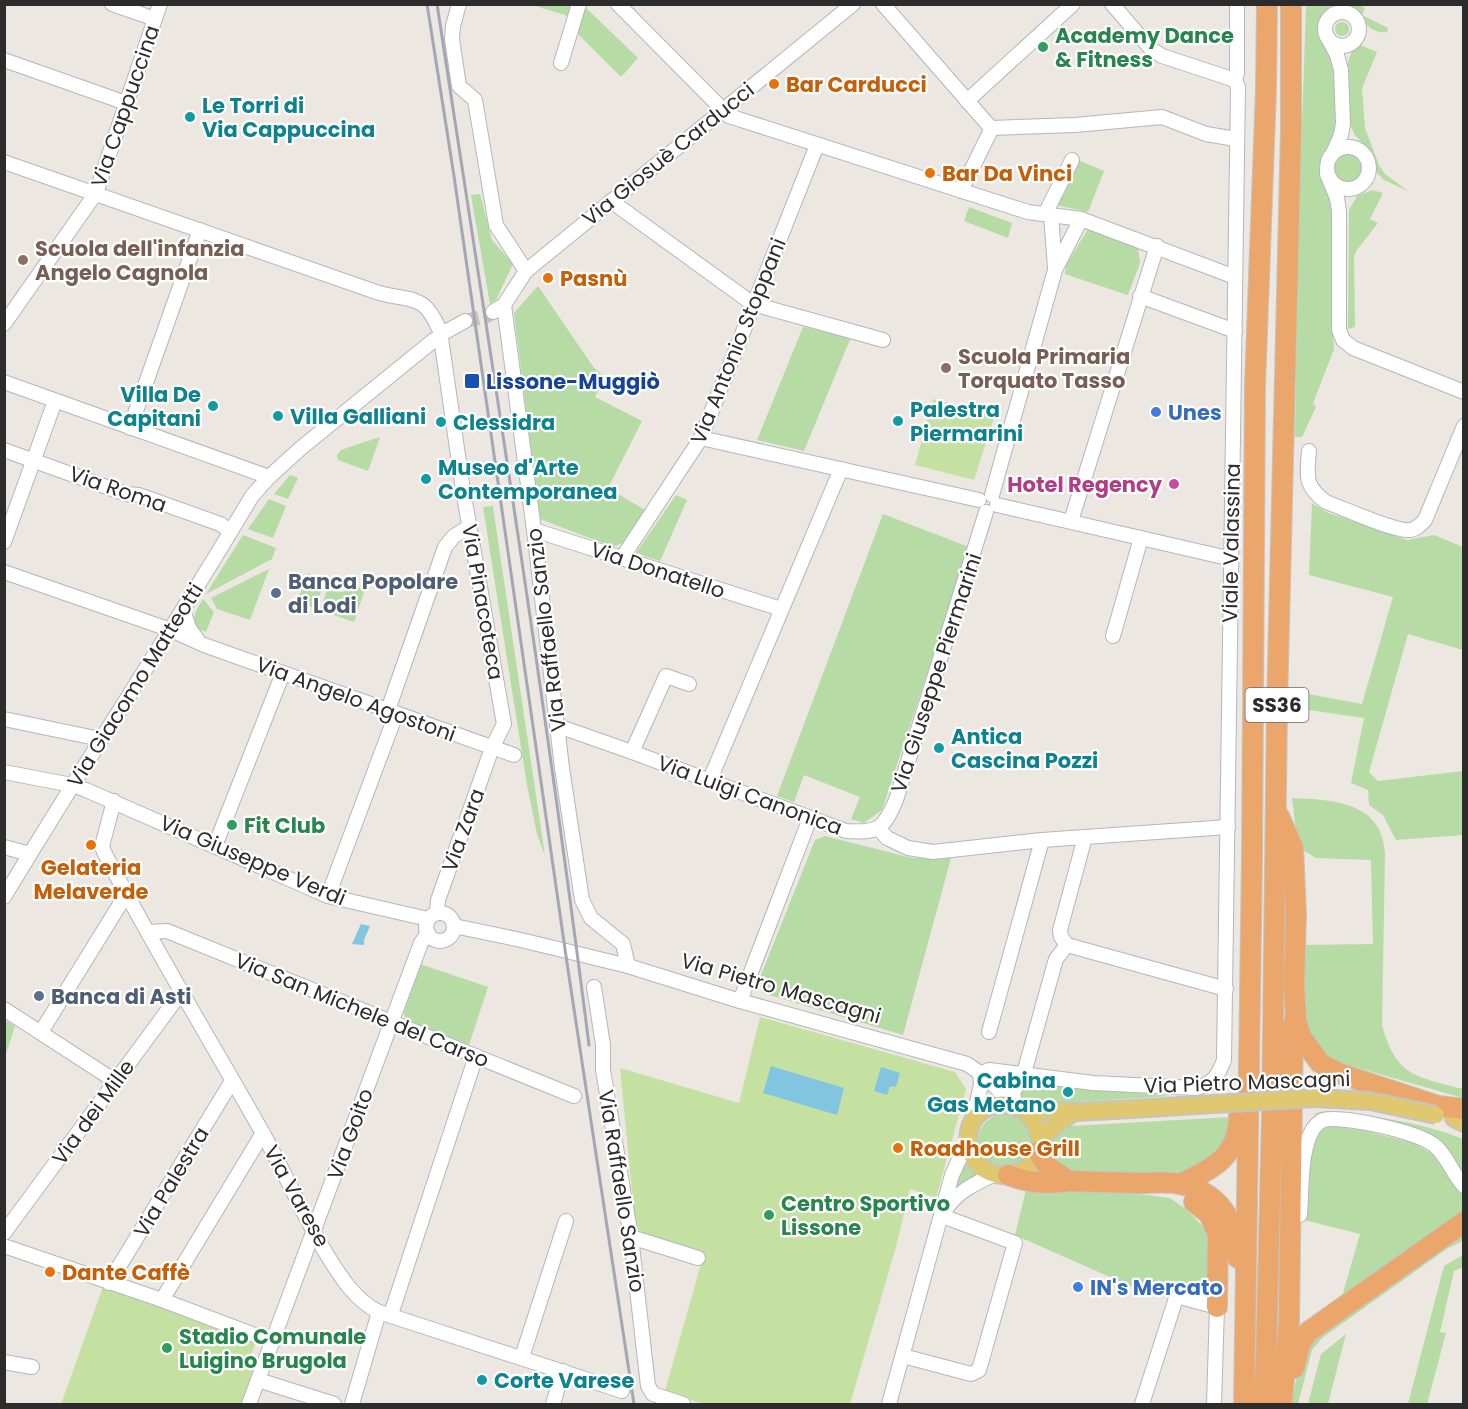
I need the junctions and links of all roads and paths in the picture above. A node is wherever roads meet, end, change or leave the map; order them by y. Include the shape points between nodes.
1 (112, 4) edge
2 (160, 4) edge
3 (459, 4) edge
4 (579, 4) edge
5 (618, 4) edge
6 (853, 4) edge
7 (883, 4) edge
8 (1073, 4) edge
9 (1112, 4) edge
10 (1237, 4) edge
11 (1260, 4) edge
12 (1267, 4) edge
13 (1291, 4) edge
14 (1299, 4) edge
15 (1348, 4) edge
16 (1331, 11) edge
17 (1355, 18) junction
18 (155, 19) junction
19 (1328, 38) junction
20 (1350, 43) junction
21 (4, 60) edge
22 (561, 63) dead end
23 (1266, 63) junction
24 (1341, 70) junction
25 (1235, 80) junction
26 (967, 102) junction
27 (126, 103) junction
28 (723, 110) junction
29 (1343, 123) junction
30 (991, 128) junction
31 (1291, 130) junction
32 (1236, 139) junction
33 (818, 145) junction
34 (1333, 153) junction
35 (1362, 153) junction
36 (1072, 160) dead end
37 (4, 162) edge
38 (1327, 174) junction
39 (1359, 186) junction
40 (961, 191) junction
41 (96, 193) junction
42 (611, 201) junction
43 (1048, 214) junction
44 (1081, 219) junction
45 (200, 230) junction
46 (1340, 231) junction
47 (1157, 246) junction
48 (1055, 270) junction
49 (526, 271) junction
50 (1235, 277) junction
51 (1140, 296) junction
52 (753, 304) junction
53 (499, 308) joint
54 (465, 321) tunnel mouth
55 (4, 324) edge
56 (1235, 331) junction
57 (440, 334) junction
58 (884, 340) dead end
59 (4, 382) edge
60 (1463, 391) edge
61 (55, 401) junction
62 (1464, 426) edge
63 (130, 428) junction
64 (701, 438) junction
65 (4, 450) edge
66 (1309, 451) dead end
67 (33, 460) junction
68 (841, 469) junction
69 (269, 477) junction
70 (989, 503) junction
71 (1071, 520) junction
72 (469, 528) junction
73 (534, 530) junction
74 (231, 531) junction
75 (1141, 538) junction
76 (4, 542) edge
77 (622, 558) junction
78 (1232, 559) junction
79 (4, 572) edge
80 (781, 609) junction
81 (183, 610) junction
82 (171, 630) junction
83 (1113, 636) dead end
84 (199, 642) junction
85 (282, 673) junction
86 (689, 684) dead end
87 (392, 712) junction
88 (4, 719) edge
89 (558, 726) junction
90 (100, 739) junction
91 (492, 748) junction
92 (632, 752) junction
93 (514, 755) dead end
94 (4, 772) edge
95 (709, 782) junction
96 (72, 785) junction
97 (114, 801) junction
98 (1276, 807) junction
99 (810, 818) junction
100 (1228, 827) junction
101 (878, 828) junction
102 (1085, 837) junction
103 (1042, 840) junction
104 (215, 846) junction
105 (4, 847) edge
106 (30, 854) junction
107 (1252, 858) junction
108 (328, 896) junction
109 (4, 897) edge
110 (128, 898) junction
111 (431, 922) junction
112 (454, 926) junction
113 (148, 932) junction
114 (1067, 945) junction
115 (628, 966) junction
116 (1294, 985) junction
117 (594, 987) dead end
118 (1226, 989) junction
119 (182, 991) junction
120 (740, 1001) junction
121 (4, 1009) edge
122 (391, 1023) junction
123 (41, 1032) junction
124 (989, 1032) dead end
125 (476, 1056) junction
126 (1024, 1073) junction
127 (980, 1074) junction
128 (1038, 1076) junction
129 (1214, 1080) joint
130 (115, 1081) junction
131 (232, 1081) junction
132 (574, 1096) dead end
133 (1015, 1106) junction
134 (1075, 1112) junction
135 (1461, 1117) edge
136 (974, 1121) junction
137 (262, 1133) junction
138 (968, 1140) junction
139 (1039, 1148) junction
140 (1002, 1175) junction
141 (1069, 1181) junction
142 (1172, 1184) junction
143 (1464, 1186) edge
144 (1300, 1215) dead end
145 (942, 1216) junction
146 (566, 1221) dead end
147 (1464, 1222) edge
148 (314, 1231) junction
149 (4, 1233) edge
150 (631, 1237) junction
151 (4, 1246) edge
152 (698, 1258) dead end
153 (110, 1283) junction
154 (162, 1300) junction
155 (1217, 1307) junction
156 (385, 1313) junction
157 (273, 1342) junction
158 (1245, 1354) junction
159 (903, 1356) junction
160 (522, 1357) junction
161 (4, 1362) edge
162 (32, 1367) dead end
163 (563, 1371) junction
164 (258, 1380) junction
165 (622, 1390) dead end
166 (249, 1404) edge
167 (334, 1404) edge
168 (352, 1404) edge
169 (553, 1404) edge
170 (683, 1404) edge
171 (889, 1404) edge
172 (1142, 1404) edge
173 (1214, 1404) edge
174 (1244, 1404) edge
175 (1276, 1404) edge

1 - 18 street
2 - 18 street, Via Cappuccina
3 - 49 street via 452,39 459,86 475,100 496,225
4 - 22 street
5 - 28 street
6 - 28 street, Via Giosuè Carducci
7 - 26 street
8 - 26 street
9 - 25 street via 1151,49
10 - 25 street, Viale Valassina
11 - 23 highway
12 - 23 highway, SS36
13 - 31 highway, SS36
14 - 31 highway
15 - 17 street
16 - 17 street via 1347,12
16 - 19 street via 1325,28
17 - 20 street via 1359,28
18 - 27 street, Via Cappuccina
19 - 20 street via 1336,44
19 - 24 street
20 - 24 street
21 - 27 street
23 - 107 highway, SS36 via 1255,385
24 - 29 street
25 - 32 street, Viale Valassina
26 - 30 street
27 - 41 street, Via Cappuccina
28 - 33 street via 729,116
28 - 42 street, Via Giosuè Carducci
29 - 34 street
29 - 35 street
30 - 32 street via 1162,117 1206,134
30 - 40 street
31 - 98 highway, SS36
32 - 50 street, Viale Valassina
33 - 40 street
33 - 52 street, Via Antonio Stoppani
34 - 35 street via 1344,147
34 - 38 street via 1327,163
35 - 39 street via 1369,168
36 - 43 street
37 - 41 street
38 - 39 street via 1340,188
38 - 46 street via 1337,198
39 - 46 street via 1347,202
40 - 43 street via 1028,212
41 - 45 street
41 - 55 street, Via Cappuccina
42 - 49 street, Via Giosuè Carducci
42 - 52 street
43 - 44 street
43 - 48 street, Via Giuseppe Piermarini
44 - 47 street
44 - 48 street, Via Giuseppe Piermarini
45 - 57 street via 379,293 421,302
45 - 63 street
46 - 60 street via 1339,330 1343,340 1353,348
47 - 50 street
47 - 51 street
48 - 70 street, Via Giuseppe Piermarini
49 - 53 street, Via Giosuè Carducci
50 - 56 street, Viale Valassina
51 - 56 street
51 - 71 street
52 - 58 street
52 - 64 street, Via Antonio Stoppani
53 - 73 street, Via Raffaello Sanzio
54 - 57 street
56 - 78 street, Viale Valassina
57 - 69 street
57 - 72 street, Via Pinacoteca
59 - 61 street
61 - 63 street
61 - 67 street
62 - 66 street via 1425,520 1411,530 1402,530 1317,496 1307,475
63 - 69 street
64 - 68 street
64 - 77 street, Via Antonio Stoppani
65 - 67 street, Via Roma
67 - 74 street, Via Roma
67 - 76 street
68 - 70 street
68 - 80 street
69 - 74 street, Via Giacomo Matteotti via 252,495
70 - 71 street
70 - 101 street, Via Giuseppe Piermarini via 896,800 888,819
71 - 75 street
72 - 87 street via 454,536 445,547
72 - 91 street, Via Pinacoteca via 504,724
73 - 77 street, Via Donatello
73 - 89 street, Via Raffaello Sanzio
74 - 81 street, Via Giacomo Matteotti
75 - 78 street
75 - 83 street
77 - 80 street, Via Donatello
78 - 100 street, Viale Valassina
79 - 82 street, Via Angelo Agostoni
80 - 95 street
81 - 82 street, Via Giacomo Matteotti
81 - 84 street
82 - 84 street, Via Angelo Agostoni
82 - 90 street, Via Giacomo Matteotti
84 - 85 street, Via Angelo Agostoni
85 - 87 street, Via Angelo Agostoni
85 - 104 street
86 - 92 street via 666,676
87 - 91 street, Via Angelo Agostoni
87 - 108 street
88 - 90 street
89 - 92 street, Via Luigi Canonica
89 - 115 street, Via Raffaello Sanzio via 582,900 591,918 623,944
90 - 96 street, Via Giacomo Matteotti
91 - 93 street, Via Angelo Agostoni
91 - 111 street, Via Zara
92 - 95 street, Via Luigi Canonica
94 - 96 street, Via Giuseppe Verdi
95 - 99 street, Via Luigi Canonica
96 - 97 street, Via Giuseppe Verdi
96 - 106 street, Via Giacomo Matteotti
97 - 104 street, Via Giuseppe Verdi
97 - 110 street, Via Varese via 102,846
98 - 116 highway via 1293,848
98 - 175 highway, SS36 via 1266,1362
99 - 101 street, Via Luigi Canonica via 846,831
99 - 120 street
100 - 102 street
100 - 118 street, Viale Valassina
101 - 103 street via 886,838 908,848 933,852
102 - 103 street
102 - 114 street via 1060,930
103 - 124 street
104 - 108 street, Via Giuseppe Verdi
105 - 106 street
106 - 109 street, Via Giacomo Matteotti
107 - 142 highway via 1240,951 1236,1141 1220,1163 1205,1173
107 - 158 highway, SS36
108 - 111 street, Via Giuseppe Verdi
110 - 113 street, Via Varese
110 - 123 street via 122,901
111 - 112 street, Via Giuseppe Verdi via 449,916
111 - 112 street, Via Giuseppe Verdi via 434,939 446,939
111 - 122 street, Via Goito
112 - 115 street, Via Giuseppe Verdi
113 - 119 street, Via Varese
113 - 122 street, Via San Michele del Carso via 166,931
114 - 118 street
114 - 126 street via 1056,959
115 - 120 street, Via Pietro Mascagni
116 - 135 highway via 1300,1037 1320,1063
116 - 175 highway via 1289,1321
117 - 150 street, Via Raffaello Sanzio via 603,1070
118 - 129 street, Viale Valassina via 1224,1060
119 - 130 street, Via dei Mille
119 - 131 street, Via Varese
120 - 127 street, Via Pietro Mascagni via 967,1064
121 - 123 street
122 - 125 street, Via San Michele del Carso
122 - 148 street, Via Goito
123 - 130 street
125 - 132 street, Via San Michele del Carso
125 - 156 street
126 - 127 street, Via Pietro Mascagni via 989,1070
126 - 128 street, Via Pietro Mascagni
127 - 133 street, Via Pietro Mascagni
127 - 136 street
128 - 129 street, Via Pietro Mascagni via 1196,1088
128 - 133 street via 1020,1081 1012,1092
130 - 149 street, Via dei Mille
131 - 137 street, Via Varese
131 - 153 street, Via Palestra
133 - 134 main road, Via Pietro Mascagni
133 - 136 main road, Via Pietro Mascagni via 988,1108
133 - 139 main road, Via Pietro Mascagni via 1036,1123
134 - 135 main road, Via Pietro Mascagni, bridge via 1315,1098 1370,1101
134 - 139 main road via 1064,1118
136 - 138 main road
137 - 148 street, Via Varese
137 - 154 street
138 - 140 main road via 976,1162 988,1172
138 - 145 street via 952,1175
139 - 140 main road via 1026,1168
139 - 141 highway via 1049,1168
140 - 141 highway via 1035,1183
140 - 145 street via 972,1184 952,1200
141 - 142 highway
142 - 155 highway via 1209,1214 1215,1224 1219,1249
142 - 158 highway via 1203,1193 1230,1220 1236,1237
143 - 144 street via 1432,1143 1394,1130 1332,1119 1320,1121 1307,1143
145 - 159 street
145 - 159 street via 1015,1243 1006,1276 979,1370 971,1374
146 - 160 street
147 - 175 highway via 1308,1332
148 - 156 street, Via Varese via 347,1285 368,1307
148 - 157 street, Via Goito
150 - 152 street
150 - 170 street, Via Raffaello Sanzio via 648,1386 653,1394
151 - 153 street
153 - 154 street
154 - 157 street
155 - 172 street via 1176,1298
155 - 173 street
156 - 160 street, Via Varese
156 - 168 street
157 - 164 street, Via Goito
158 - 174 highway, SS36
159 - 171 street
160 - 163 street, Via Varese
161 - 162 street
163 - 165 street, Via Varese
163 - 169 street
164 - 166 street, Via Goito
164 - 167 street

